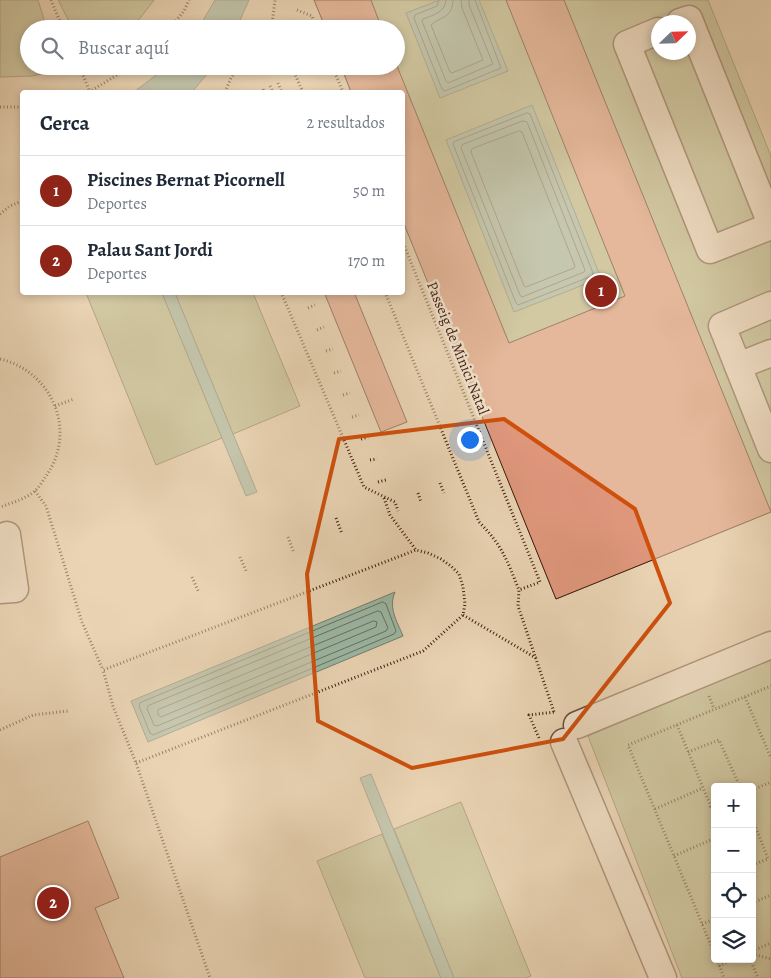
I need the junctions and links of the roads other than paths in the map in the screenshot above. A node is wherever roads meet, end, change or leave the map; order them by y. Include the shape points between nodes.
1 (651, 34) edge
2 (696, 37) edge
3 (771, 225) edge
4 (771, 305) edge
5 (771, 353) edge
6 (738, 366) junction
7 (766, 419) edge
8 (771, 449) edge
9 (7, 535) dead end
10 (0, 590) edge
11 (771, 645) edge
12 (663, 978) edge

1 - 3 street via 627,44 710,250
2 - 3 street
4 - 6 street via 722,326
5 - 6 street
6 - 7 street
7 - 8 street
9 - 10 street via 15,589
11 - 12 street via 571,734

